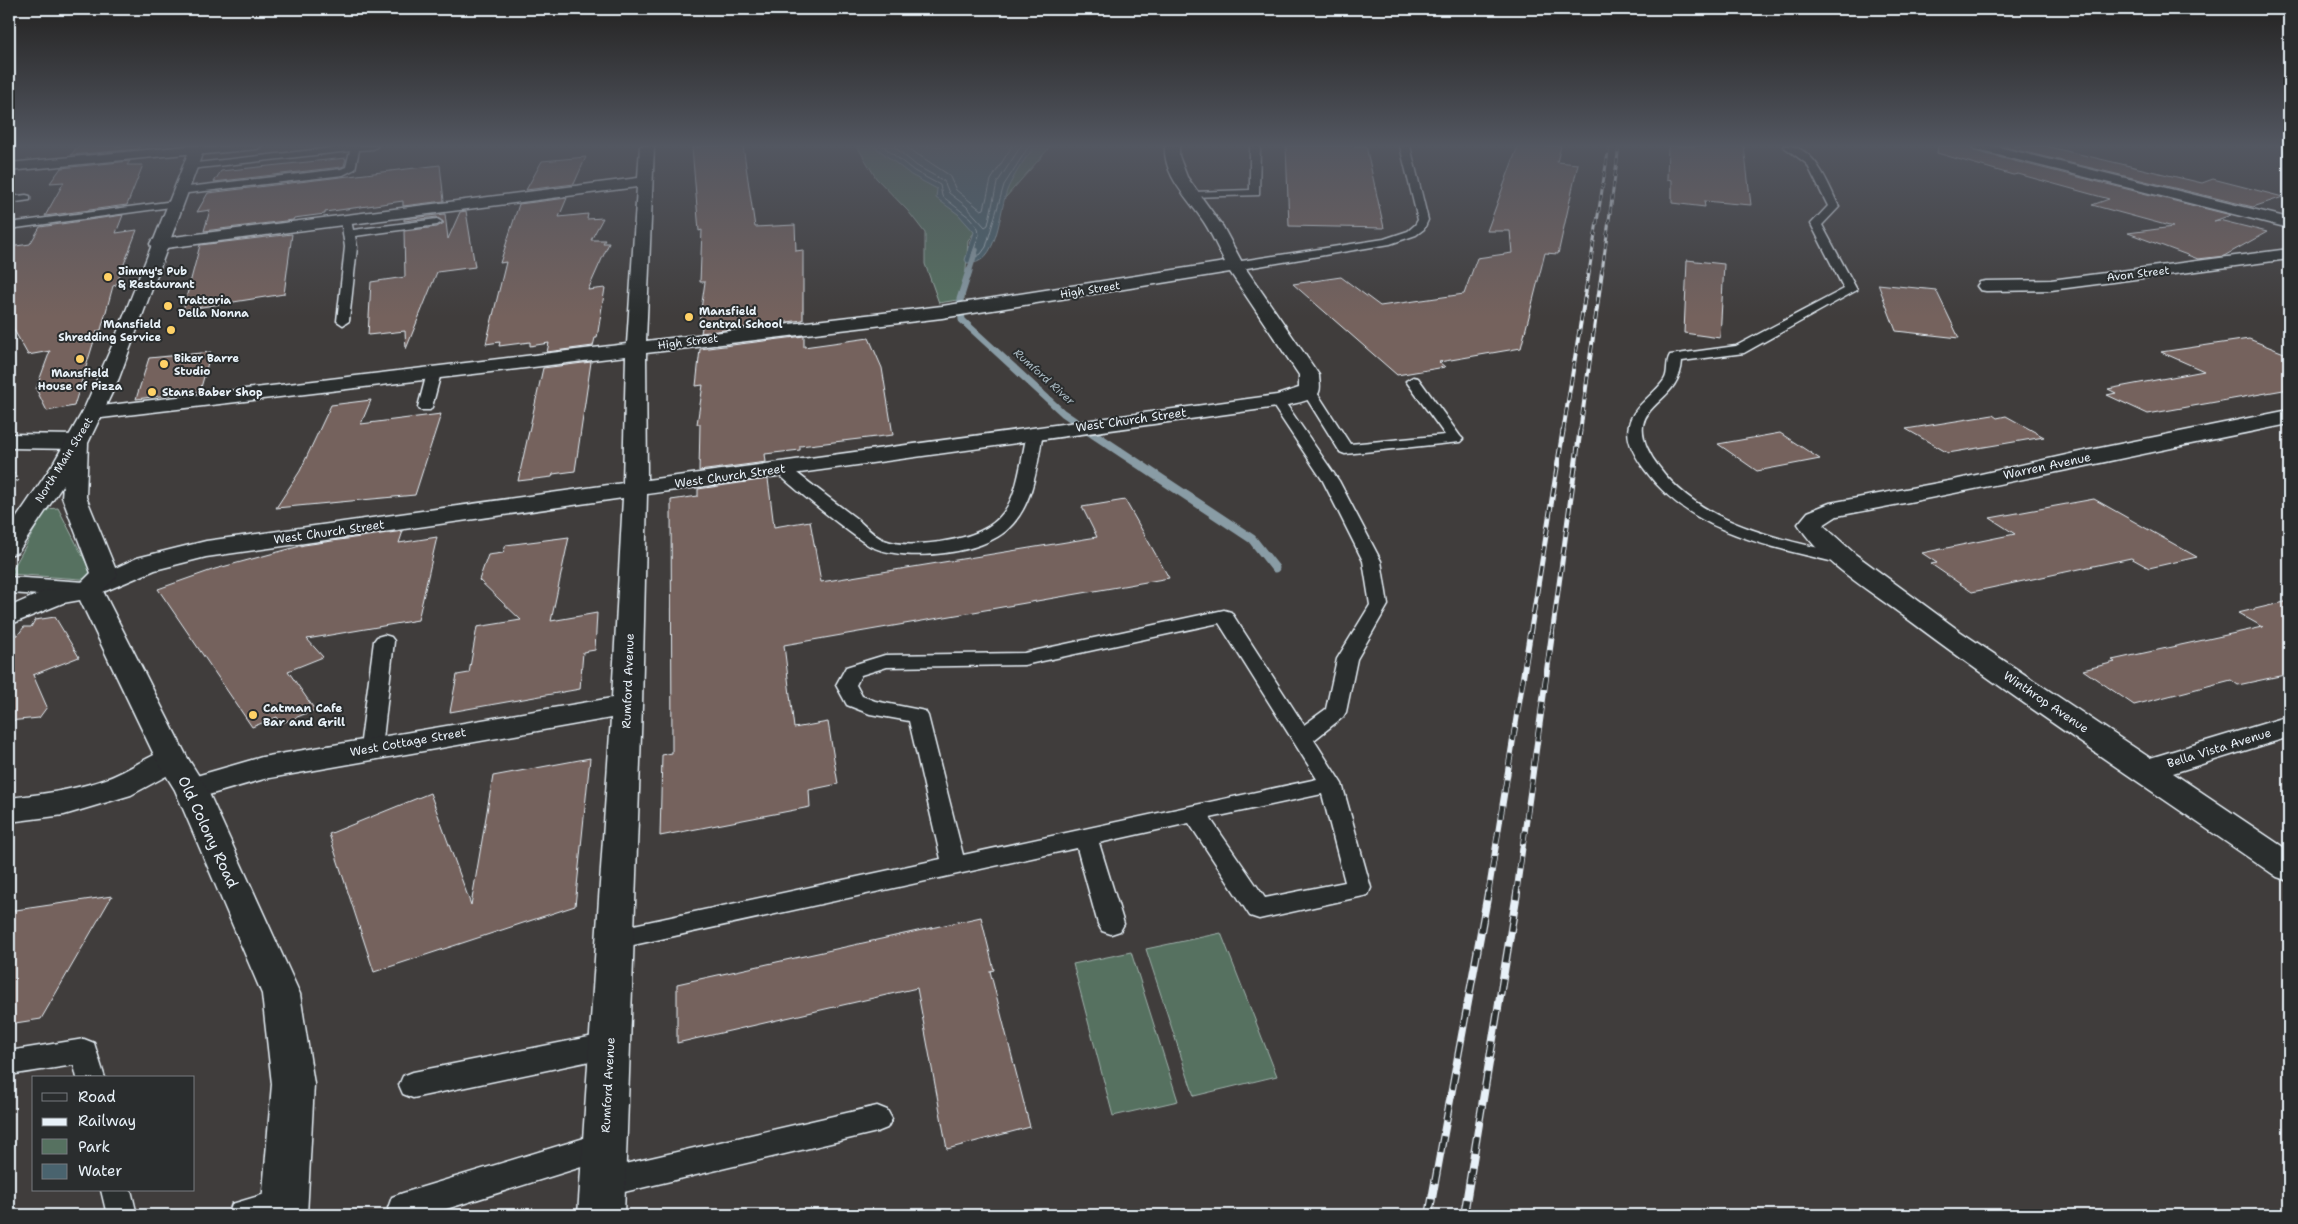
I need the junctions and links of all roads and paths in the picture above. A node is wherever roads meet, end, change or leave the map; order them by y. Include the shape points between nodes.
1 (146, 203) edge
2 (175, 203) edge
3 (505, 203) edge
4 (643, 203) edge
5 (1199, 203) edge
6 (1419, 203) edge
7 (1832, 203) edge
8 (2209, 203) edge
9 (437, 222) dead end
10 (2289, 223) edge
11 (9, 226) edge
12 (347, 227) junction
13 (158, 244) junction
14 (2289, 254) edge
15 (1235, 266) junction
16 (1986, 286) dead end
17 (343, 320) dead end
18 (636, 349) junction
19 (434, 372) junction
20 (1413, 381) dead end
21 (1309, 390) junction
22 (1277, 401) junction
23 (425, 407) dead end
24 (93, 413) junction
25 (2289, 417) edge
26 (1043, 432) junction
27 (9, 441) edge
28 (77, 442) junction
29 (782, 469) junction
30 (635, 490) junction
31 (1811, 526) joint
32 (9, 547) edge
33 (1846, 560) junction
34 (9, 585) edge
35 (89, 590) junction
36 (9, 616) edge
37 (384, 641) dead end
38 (627, 705) junction
39 (2289, 726) edge
40 (1302, 738) junction
41 (370, 748) junction
42 (172, 759) junction
43 (2148, 770) junction
44 (1331, 784) junction
45 (191, 789) junction
46 (9, 810) edge
47 (1194, 813) junction
48 (1085, 836) junction
49 (954, 865) junction
50 (2289, 868) edge
51 (1111, 924) dead end
52 (615, 939) junction
53 (609, 1045) junction
54 (9, 1063) edge
55 (90, 1076) edge
56 (413, 1085) dead end
57 (877, 1119) dead end
58 (604, 1146) junction
59 (603, 1182) junction
60 (116, 1192) edge
61 (403, 1208) dead end
62 (285, 1209) edge
63 (122, 1215) edge
64 (243, 1215) edge
65 (601, 1215) edge

1 - 11 lane
2 - 13 street, North Main Street
3 - 12 street
4 - 18 street, Rumford Avenue
5 - 15 street
6 - 15 lane via 1423,220 1420,227 1386,242
7 - 33 lane via 1834,208 1816,224 1851,290 1739,350 1674,358 1672,379 1636,422 1636,442 1650,468 1670,493 1697,511 1739,531
8 - 10 street
9 - 12 lane
12 - 13 street
12 - 17 lane via 351,247
13 - 24 street, North Main Street via 127,336
14 - 16 street, Avon Street via 2051,284
15 - 18 street, High Street via 975,308
15 - 21 street via 1309,375
18 - 19 street, High Street
18 - 30 street, Rumford Avenue
19 - 23 lane
19 - 24 street, High Street
20 - 21 lane via 1455,440 1345,448
21 - 22 street, West Church Street
22 - 26 street, West Church Street
22 - 40 lane via 1331,481 1372,561 1380,605 1346,659 1336,712
24 - 28 street, North Main Street
25 - 31 street, Warren Avenue via 1830,510 1817,517
26 - 29 street, West Church Street
26 - 29 lane via 1022,493 1005,524 979,539 939,548 912,550 876,543
27 - 28 street
28 - 32 street, North Main Street
28 - 35 street via 74,497 105,575
29 - 30 street, West Church Street
30 - 35 street, West Church Street via 206,549 146,564
30 - 38 street, Rumford Avenue
31 - 33 street, Winthrop Avenue
33 - 43 street, Winthrop Avenue via 1951,638
34 - 35 street, West Church Street
35 - 36 street via 55,597
35 - 42 street, Old Colony Road
37 - 41 lane
38 - 41 street, West Cottage Street
38 - 52 street, Rumford Avenue
39 - 43 street, Bella Vista Avenue
40 - 44 lane
40 - 49 lane via 1224,616 1024,659 886,661 853,671 846,685 854,700 870,707 918,716
41 - 45 street, West Cottage Street via 262,768
42 - 45 street, Old Colony Road
42 - 46 street via 119,788 64,802
43 - 50 street, Winthrop Avenue
44 - 47 lane
44 - 47 lane via 1359,888 1259,909
45 - 62 street, Old Colony Road via 281,994 293,1084
47 - 48 lane
48 - 49 lane
48 - 51 lane
49 - 52 lane
52 - 53 street, Rumford Avenue
53 - 56 lane
53 - 58 street, Rumford Avenue
54 - 55 lane via 84,1050
57 - 59 lane
58 - 59 street, Rumford Avenue
58 - 61 lane
59 - 65 street, Rumford Avenue
60 - 63 lane
62 - 64 lane

